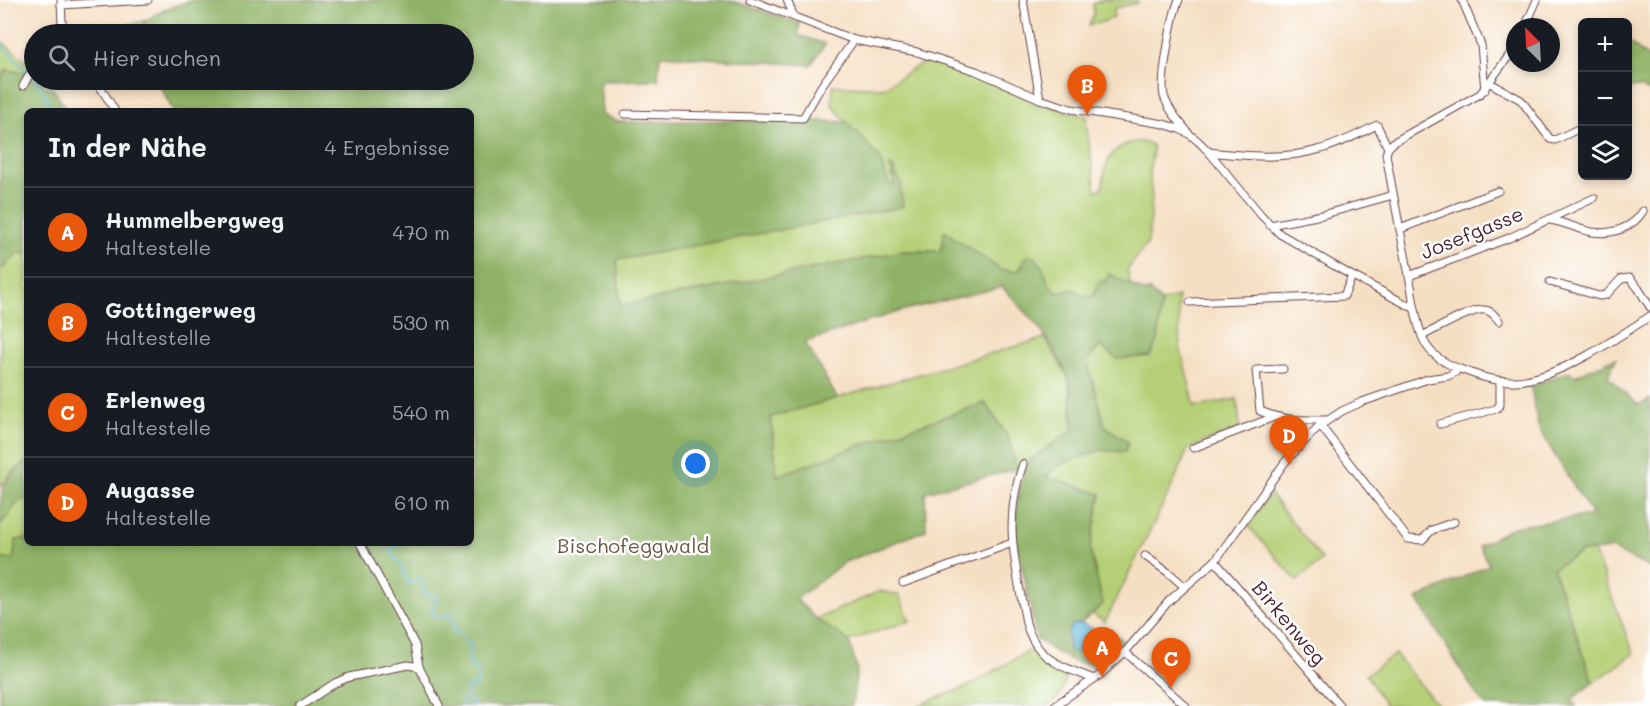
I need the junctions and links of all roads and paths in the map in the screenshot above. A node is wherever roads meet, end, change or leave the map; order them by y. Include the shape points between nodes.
1 (148, 0) edge
2 (750, 0) edge
3 (787, 0) edge
4 (1023, 0) edge
5 (1179, 0) edge
6 (1462, 0) edge
7 (1537, 0) edge
8 (61, 3) edge
9 (794, 17) junction
10 (1530, 18) edge
11 (62, 23) edge
12 (854, 40) junction
13 (1506, 61) edge
14 (1490, 83) junction
15 (102, 90) edge
16 (1485, 90) junction
17 (1040, 99) junction
18 (113, 108) edge
19 (625, 114) dead end
20 (1578, 129) edge
21 (1188, 133) junction
22 (1388, 148) junction
23 (1209, 152) junction
24 (1498, 191) dead end
25 (1393, 195) junction
26 (1594, 198) dead end
27 (1642, 211) dead end
28 (1547, 220) junction
29 (1270, 225) junction
30 (1400, 230) junction
31 (1352, 276) junction
32 (1409, 276) junction
33 (1550, 282) dead end
34 (1190, 302) dead end
35 (1650, 307) edge
36 (1415, 309) junction
37 (1650, 316) edge
38 (1499, 321) dead end
39 (1422, 336) junction
40 (1457, 368) junction
41 (1283, 369) dead end
42 (1500, 381) junction
43 (1274, 417) junction
44 (1323, 423) junction
45 (1440, 424) dead end
46 (1193, 448) dead end
47 (1023, 464) dead end
48 (1454, 522) dead end
49 (1012, 543) junction
50 (362, 546) edge
51 (1145, 556) dead end
52 (1215, 561) junction
53 (903, 583) dead end
54 (1185, 587) junction
55 (1125, 652) junction
56 (419, 667) junction
57 (1094, 680) junction
58 (300, 706) edge
59 (439, 706) edge
60 (1054, 706) edge
61 (1186, 706) edge
62 (1340, 706) edge

1 - 8 street
2 - 9 street
3 - 9 street
4 - 17 street
5 - 21 street via 1171,22 1163,92
6 - 16 street via 1481,45
7 - 10 street
8 - 11 street
9 - 12 street
12 - 17 street via 956,64
12 - 19 street via 803,118
13 - 14 street
14 - 16 street
14 - 20 street via 1521,100 1550,139
15 - 18 street
16 - 22 street
17 - 21 street via 1076,110 1164,124
21 - 23 street
22 - 23 street via 1377,125 1309,152 1281,156
22 - 25 street
23 - 29 street
24 - 30 street
25 - 29 street
25 - 30 street
26 - 28 street, Josefgasse
27 - 28 street, Josefgasse via 1633,224 1607,233
28 - 32 street, Josefgasse
29 - 31 street
30 - 32 street
31 - 34 street via 1344,296
31 - 36 street
32 - 36 street
33 - 35 street via 1599,296 1606,295 1621,279 1630,278
36 - 39 street
37 - 42 street via 1566,366 1528,380
38 - 39 street via 1491,311 1483,309
39 - 40 street via 1431,352
40 - 42 street
40 - 44 street via 1448,376 1362,402
41 - 43 street via 1256,370 1260,411
42 - 45 street via 1500,405 1496,409
43 - 44 street
43 - 46 street
44 - 48 street via 1408,539 1422,540 1432,530
44 - 52 street via 1285,462
47 - 49 street via 1012,510
49 - 53 street
49 - 57 street via 1026,623 1035,645 1058,664
50 - 56 street via 415,645
51 - 54 street
52 - 54 street
52 - 62 street, Birkenweg
54 - 55 street
55 - 57 street
55 - 61 street
56 - 58 street via 408,665 349,677
56 - 59 street
57 - 60 street

